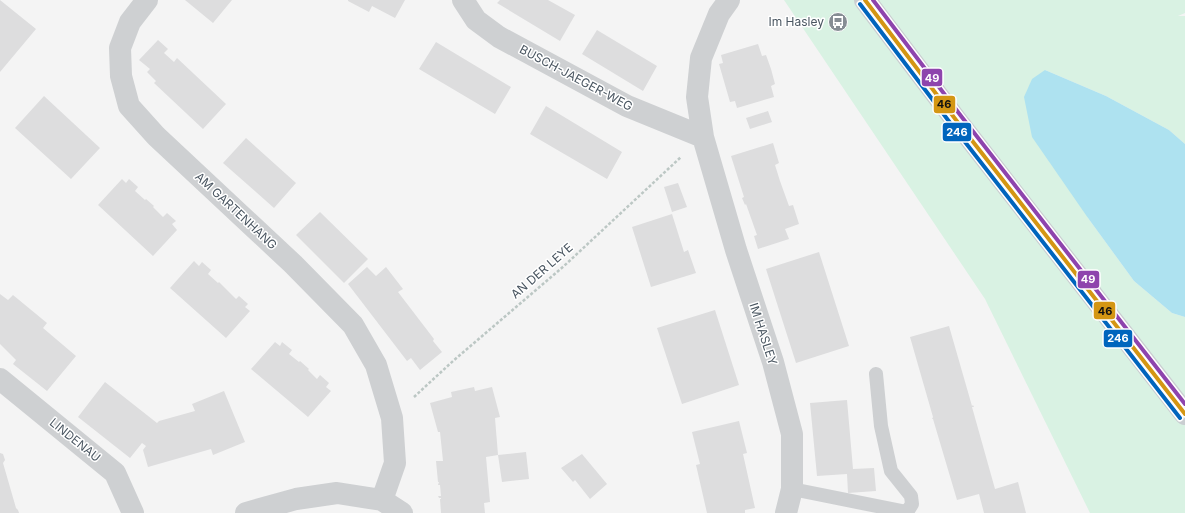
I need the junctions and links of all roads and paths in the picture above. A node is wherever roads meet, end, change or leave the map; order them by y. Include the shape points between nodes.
1 (147, 0) edge
2 (463, 0) edge
3 (729, 0) edge
4 (865, 0) edge
5 (703, 137) junction
6 (876, 374) dead end
7 (0, 379) edge
8 (1185, 414) edge
9 (392, 418) junction
10 (792, 488) junction
11 (382, 500) junction
12 (294, 506) edge
13 (133, 513) edge
14 (246, 513) edge
15 (402, 513) edge
16 (786, 513) edge

1 - 9 street, AM GARTENHANG via 130,22 120,48 121,76 129,106 156,136 293,264 353,325 376,365
2 - 5 street, BUSCH-JAEGER-WEG via 476,20 499,37 627,106
3 - 5 street, IM HASLEY via 719,14 701,58 697,97
4 - 8 main road
5 - 9 path, AN DER LEYE via 564,266 453,361
5 - 10 street, IM HASLEY via 783,398 792,434
6 - 10 lane via 881,426 891,471 911,496 912,504 907,512
7 - 13 street, LINDENAU via 115,473
9 - 11 street via 395,463
10 - 16 street, IM HASLEY
11 - 12 street via 337,493
11 - 15 street
12 - 14 street

